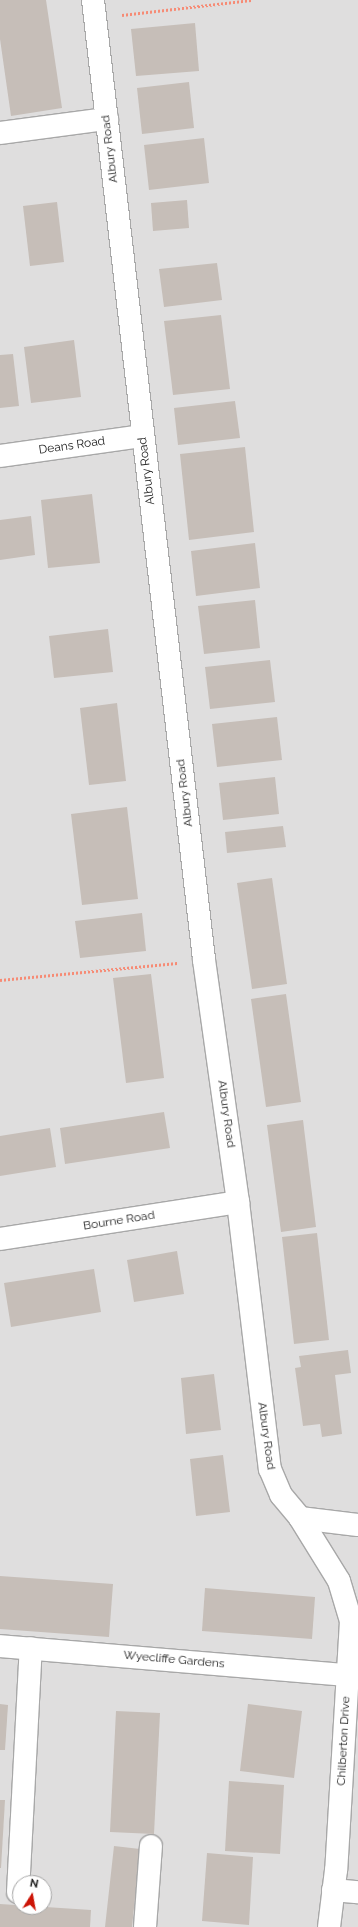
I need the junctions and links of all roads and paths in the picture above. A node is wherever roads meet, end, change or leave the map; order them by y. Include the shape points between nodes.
1 (251, 0) edge
2 (94, 9) edge
3 (107, 119) junction
4 (0, 133) edge
5 (143, 436) junction
6 (0, 456) edge
7 (204, 960) junction
8 (0, 980) edge
9 (238, 1202) junction
10 (0, 1239) edge
11 (300, 1518) junction
12 (358, 1525) edge
13 (0, 1646) edge
14 (31, 1648) junction
15 (348, 1675) junction
16 (151, 1846) dead end
17 (19, 1875) edge
18 (334, 1890) junction
19 (358, 1892) edge
20 (144, 1927) edge
21 (329, 1927) edge

1 - 2 path
2 - 3 street, Albury Road
3 - 4 street
3 - 5 street, Albury Road
5 - 6 street, Deans Road
5 - 7 street, Albury Road
7 - 8 path
7 - 9 street, Albury Road
9 - 10 street, Bourne Road
9 - 11 street, Albury Road via 270,1469 281,1495
11 - 12 street
11 - 15 street, Chilberton Drive via 339,1581 351,1622
13 - 14 street, Wyecliffe Gardens
14 - 15 street, Wyecliffe Gardens
14 - 17 street
15 - 18 street, Chilberton Drive
16 - 20 street
18 - 19 street
18 - 21 street, Chilberton Drive

